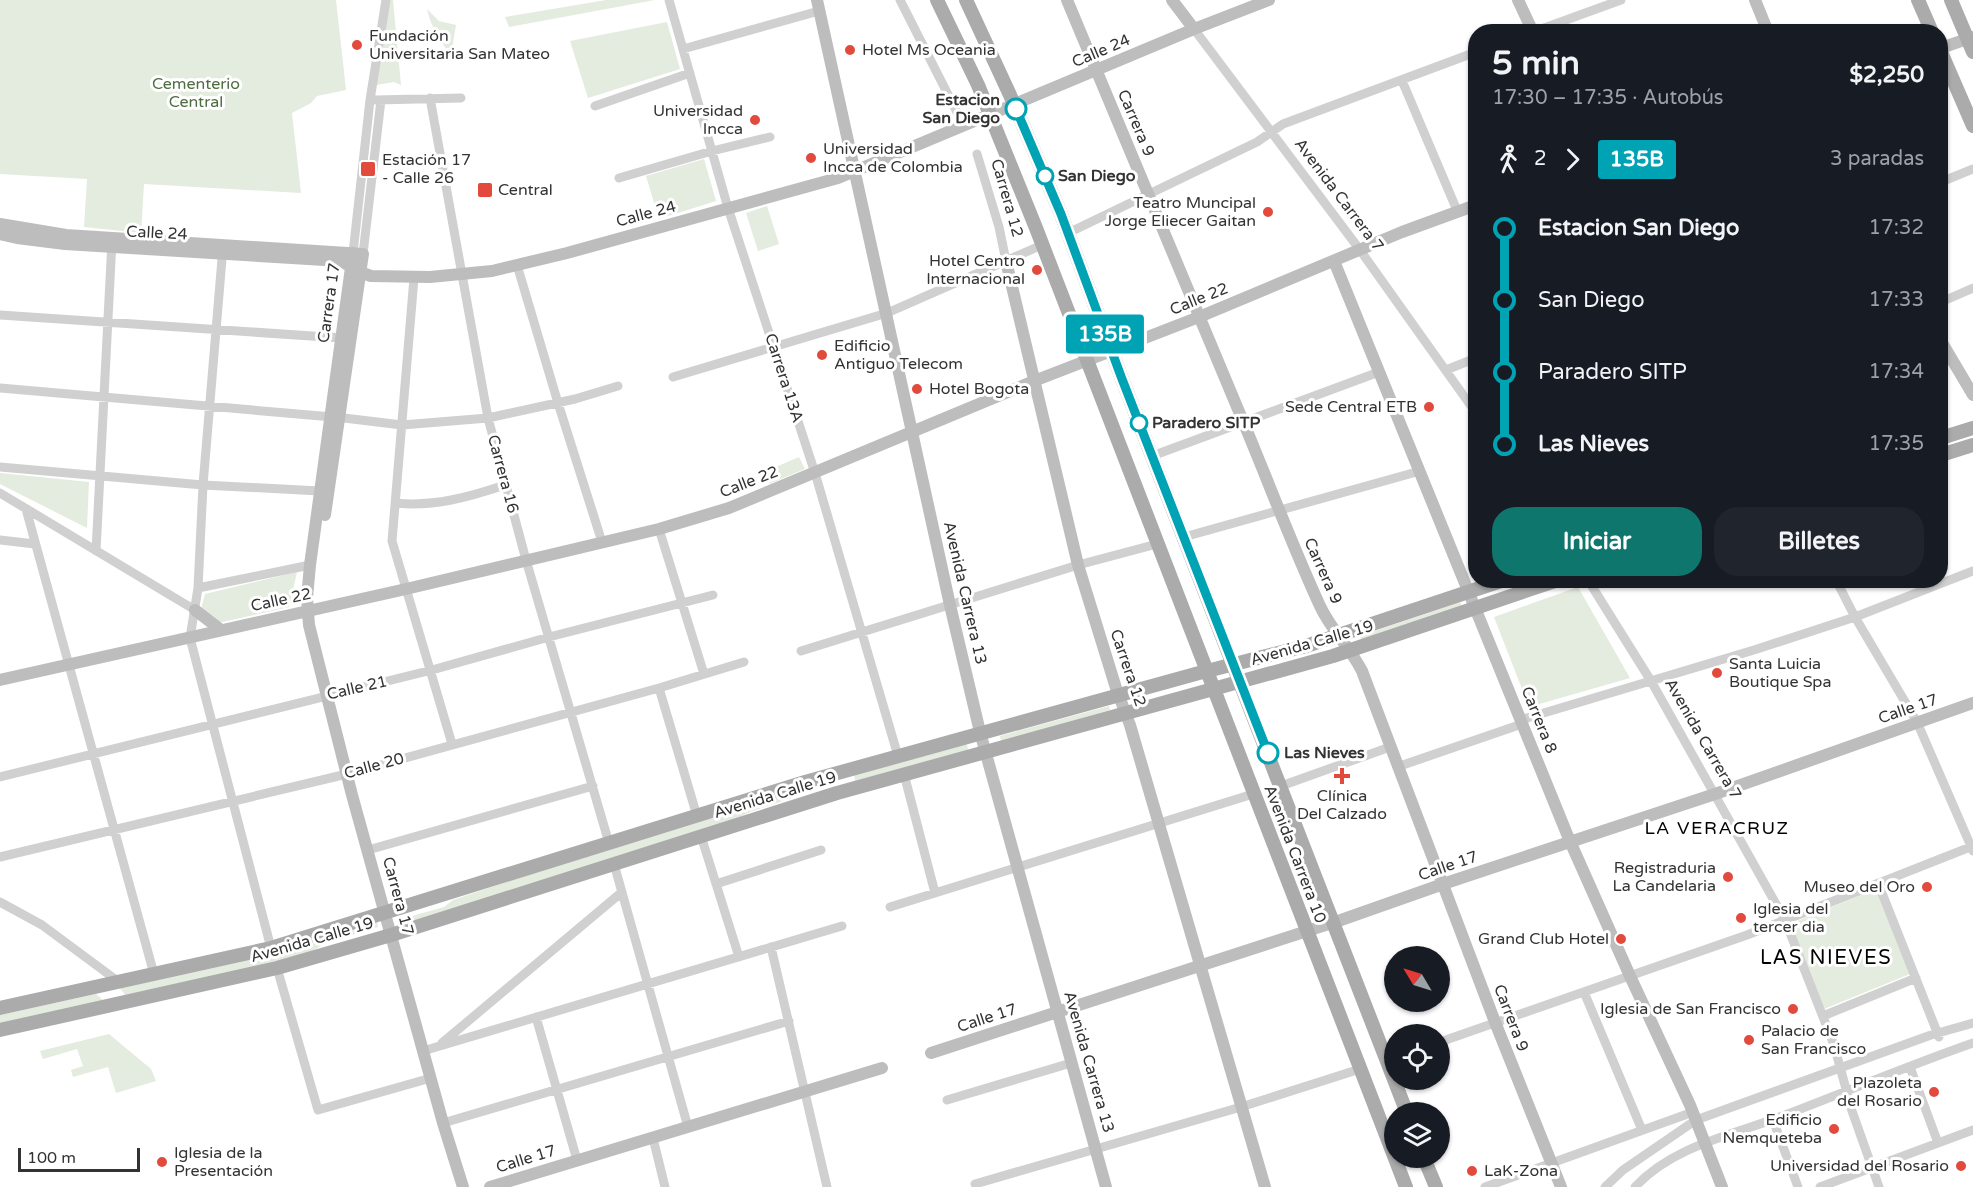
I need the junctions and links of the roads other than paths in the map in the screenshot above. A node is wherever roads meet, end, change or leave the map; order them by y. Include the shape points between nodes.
1 (387, 0) edge
2 (669, 0) edge
3 (900, 0) edge
4 (936, 0) edge
5 (966, 0) edge
6 (1066, 0) edge
7 (1172, 0) edge
8 (1269, 0) edge
9 (1518, 0) edge
10 (1621, 0) edge
11 (1755, 0) edge
12 (1918, 0) edge
13 (1951, 0) edge
14 (818, 5) edge
15 (1529, 24) edge
16 (1555, 24) edge
17 (1765, 24) edge
18 (1928, 24) edge
19 (1194, 29) junction
20 (1971, 42) edge
21 (1948, 48) edge
22 (683, 50) junction
23 (1468, 55) edge
24 (1948, 67) edge
25 (1096, 71) junction
26 (690, 73) junction
27 (1403, 83) dead end
28 (430, 98) junction
29 (461, 98) dead end
30 (370, 100) junction
31 (381, 100) junction
32 (1015, 105) junction
33 (595, 106) dead end
34 (991, 115) junction
35 (964, 126) junction
36 (1973, 126) edge
37 (1272, 132) junction
38 (770, 137) dead end
39 (712, 151) junction
40 (977, 154) dead end
41 (1973, 169) edge
42 (856, 172) junction
43 (619, 178) dead end
44 (1948, 179) edge
45 (1148, 196) junction
46 (728, 208) junction
47 (1456, 208) dead end
48 (1468, 208) edge
49 (0, 224) edge
50 (1068, 233) junction
51 (0, 234) edge
52 (112, 243) junction
53 (1042, 245) junction
54 (223, 249) junction
55 (1360, 250) junction
56 (358, 253) junction
57 (1006, 261) junction
58 (1334, 261) junction
59 (517, 265) junction
60 (356, 269) junction
61 (462, 275) junction
62 (414, 278) junction
63 (1973, 288) edge
64 (1948, 299) edge
65 (887, 314) junction
66 (0, 315) edge
67 (1199, 317) junction
68 (109, 322) junction
69 (218, 330) junction
70 (341, 338) junction
71 (774, 347) junction
72 (1112, 352) junction
73 (1948, 353) edge
74 (1086, 361) junction
75 (1468, 361) edge
76 (1446, 370) junction
77 (1379, 372) junction
78 (673, 377) dead end
79 (1034, 381) junction
80 (618, 386) dead end
81 (0, 388) edge
82 (1973, 396) edge
83 (105, 397) junction
84 (1468, 402) edge
85 (558, 403) junction
86 (210, 408) junction
87 (335, 417) junction
88 (488, 418) junction
89 (1243, 422) junction
90 (402, 425) junction
91 (1973, 428) edge
92 (913, 431) junction
93 (1948, 436) edge
94 (1973, 445) edge
95 (1948, 453) edge
96 (1152, 456) junction
97 (0, 467) edge
98 (1420, 471) junction
99 (815, 472) junction
100 (100, 477) junction
101 (203, 485) junction
102 (505, 485) junction
103 (320, 491) junction
104 (0, 493) edge
105 (396, 502) junction
106 (26, 509) junction
107 (1278, 511) junction
108 (659, 529) junction
109 (1184, 537) junction
110 (0, 540) edge
111 (34, 540) junction
112 (602, 542) junction
113 (1156, 544) junction
114 (96, 551) junction
115 (526, 560) junction
116 (310, 565) junction
117 (1078, 565) junction
118 (1973, 571) edge
119 (1948, 581) edge
120 (198, 588) junction
121 (1481, 588) edge
122 (1535, 588) edge
123 (1593, 588) edge
124 (1840, 588) edge
125 (1929, 588) edge
126 (406, 589) junction
127 (1469, 592) junction
128 (713, 595) dead end
129 (681, 603) junction
130 (950, 605) junction
131 (1476, 609) junction
132 (195, 610) junction
133 (308, 612) junction
134 (1855, 617) junction
135 (221, 630) junction
136 (862, 632) junction
137 (1337, 636) junction
138 (549, 637) junction
139 (190, 638) junction
140 (801, 651) dead end
141 (1349, 651) junction
142 (744, 662) dead end
143 (1233, 664) junction
144 (69, 665) junction
145 (432, 670) junction
146 (1206, 671) junction
147 (704, 674) junction
148 (0, 680) edge
149 (1240, 681) junction
150 (1651, 681) junction
151 (659, 688) junction
152 (1213, 688) junction
153 (326, 695) junction
154 (1119, 695) junction
155 (1973, 703) edge
156 (571, 712) junction
157 (1126, 712) junction
158 (1521, 721) junction
159 (1917, 722) junction
160 (212, 723) junction
161 (980, 732) junction
162 (452, 744) junction
163 (1390, 747) junction
164 (986, 751) junction
165 (93, 754) junction
166 (898, 756) junction
167 (1397, 766) junction
168 (347, 774) junction
169 (904, 774) junction
170 (0, 777) edge
171 (593, 786) junction
172 (1281, 786) junction
173 (1254, 794) junction
174 (1715, 794) junction
175 (232, 801) junction
176 (697, 816) junction
177 (1159, 823) junction
178 (114, 830) junction
179 (702, 836) junction
180 (1572, 842) junction
181 (609, 843) junction
182 (1972, 848) edge
183 (368, 850) junction
184 (821, 850) dead end
185 (0, 857) edge
186 (614, 864) junction
187 (1018, 867) junction
188 (1878, 883) junction
189 (716, 884) junction
190 (1442, 885) junction
191 (622, 892) junction
192 (935, 893) junction
193 (0, 902) edge
194 (890, 907) dead end
195 (385, 913) junction
196 (1785, 920) junction
197 (1334, 923) junction
198 (842, 926) dead end
199 (1306, 931) junction
200 (391, 935) junction
201 (771, 947) junction
202 (271, 948) junction
203 (739, 957) junction
204 (1201, 965) junction
205 (277, 968) junction
206 (154, 974) junction
207 (1630, 976) junction
208 (1916, 978) junction
209 (118, 982) junction
210 (648, 984) junction
211 (1584, 992) junction
212 (0, 1008) edge
213 (1058, 1012) junction
214 (1823, 1016) junction
215 (536, 1017) junction
216 (789, 1021) junction
217 (1495, 1022) junction
218 (1973, 1023) edge
219 (0, 1030) edge
220 (1939, 1035) junction
221 (1450, 1038) edge
222 (1384, 1043) edge
223 (1973, 1043) edge
224 (438, 1047) junction
225 (423, 1051) junction
226 (932, 1053) dead end
227 (668, 1057) junction
228 (1071, 1063) junction
229 (1910, 1067) junction
230 (882, 1068) dead end
231 (1840, 1068) junction
232 (1360, 1069) junction
233 (431, 1078) junction
234 (556, 1090) junction
235 (806, 1091) junction
236 (1847, 1092) junction
237 (947, 1100) dead end
238 (1241, 1107) junction
239 (1694, 1118) junction
240 (1773, 1120) junction
241 (443, 1123) junction
242 (688, 1127) junction
243 (1642, 1130) junction
244 (1973, 1130) edge
245 (653, 1138) junction
246 (1938, 1143) junction
247 (1706, 1144) junction
248 (1096, 1149) junction
249 (577, 1161) junction
250 (1551, 1163) junction
251 (1429, 1168) edge
252 (1872, 1168) junction
253 (975, 1184) dead end
254 (463, 1187) edge
255 (490, 1187) edge
256 (665, 1187) edge
257 (827, 1187) edge
258 (1106, 1187) edge
259 (1265, 1187) edge
260 (1406, 1187) edge
261 (1436, 1187) edge
262 (1485, 1187) edge
263 (1561, 1187) edge
264 (1605, 1187) edge
265 (1635, 1187) edge
266 (1722, 1187) edge
267 (1798, 1187) edge
268 (1820, 1187) edge
269 (1879, 1187) edge

1 - 30 street, Carrera 17
2 - 22 street, Carrera 13A
3 - 35 street
4 - 34 main road, Avenida Carrera 10
5 - 32 main road, Avenida Carrera 10
6 - 25 street, Carrera 9
7 - 19 street, Avenida Carrera 7
8 - 19 street, Calle 24
9 - 15 street
10 - 16 street
11 - 17 street
12 - 18 main road
13 - 20 main road
14 - 22 street
14 - 42 street, Avenida Carrera 13
19 - 25 street, Calle 24
19 - 37 street, Avenida Carrera 7
20 - 21 street
22 - 26 street, Carrera 13A
23 - 37 street via 1283,124
24 - 36 main road
25 - 32 street, Calle 24
25 - 45 street, Carrera 9
26 - 33 street
26 - 39 street, Carrera 13A
27 - 47 street
28 - 29 street
28 - 31 street
28 - 61 street, Carrera 16
30 - 31 street
30 - 56 street, Carrera 17
31 - 56 street, Carrera 17
32 - 34 street, Calle 24
32 - 50 main road, Avenida Carrera 10
34 - 35 street, Calle 24
34 - 53 main road, Avenida Carrera 10
35 - 42 street, Calle 24
37 - 45 street
37 - 55 street, Avenida Carrera 7
38 - 39 street
39 - 43 street
39 - 46 street, Carrera 13A
40 - 57 street, Carrera 12
41 - 44 street
42 - 46 street, Calle 24
42 - 65 street, Avenida Carrera 13
45 - 50 street
45 - 67 street, Carrera 9
46 - 59 street, Calle 24
46 - 71 street, Carrera 13A
48 - 55 street, Calle 22
49 - 52 street, Calle 24
50 - 72 main road, Avenida Carrera 10
51 - 52 street, Calle 24 via 65,244
52 - 54 street, Calle 24
52 - 68 street
53 - 57 street
53 - 74 main road, Avenida Carrera 10
54 - 56 street, Calle 24
54 - 60 street, Calle 24 via 341,261
54 - 69 street
55 - 58 street, Calle 22
55 - 76 street, Avenida Carrera 7
56 - 60 street, Carrera 17
57 - 65 street
57 - 79 street, Carrera 12
58 - 67 street, Calle 22
58 - 77 street, Carrera 8
59 - 61 street, Calle 24
59 - 85 street
60 - 62 street, Calle 24 via 371,276
60 - 70 street, Carrera 17
60 - 87 street, Carrera 17
61 - 62 street, Calle 24
61 - 88 street, Carrera 16
62 - 90 street
63 - 64 street
65 - 71 street
65 - 92 street, Avenida Carrera 13
66 - 68 street
67 - 72 street, Calle 22
67 - 89 street, Carrera 9
68 - 69 street
68 - 83 street
69 - 70 street
69 - 86 street
70 - 87 street, Carrera 17
71 - 78 street
71 - 99 street, Carrera 13A
72 - 74 street, Calle 22
72 - 96 main road, Avenida Carrera 10
73 - 82 street
74 - 79 street, Calle 22
74 - 113 main road, Avenida Carrera 10
75 - 76 street
76 - 84 street, Avenida Carrera 7
77 - 89 street
77 - 98 street, Carrera 8
79 - 92 street, Calle 22
79 - 117 street, Carrera 12
80 - 85 street
81 - 83 street
83 - 86 street
83 - 100 street
85 - 88 street
85 - 112 street
86 - 87 street
86 - 101 street
87 - 90 street
87 - 103 street, Carrera 17
87 - 133 street, Carrera 17 via 317,569
88 - 90 street
88 - 102 street, Carrera 16
89 - 96 street
89 - 107 street, Carrera 9
90 - 105 street
91 - 93 main road
92 - 99 street, Calle 22
92 - 130 street, Avenida Carrera 13
94 - 95 main road
96 - 109 main road, Avenida Carrera 10
97 - 100 street
98 - 107 street
98 - 127 street, Carrera 8
99 - 108 street, Calle 22 via 729,508
99 - 136 street, Carrera 13A
100 - 101 street
100 - 114 street
101 - 103 street
101 - 120 street
102 - 105 street via 434,503
102 - 115 street, Carrera 16
103 - 116 street, Carrera 17
104 - 106 street
105 - 126 street via 392,541
106 - 111 street
106 - 114 street
107 - 109 street
107 - 137 street, Carrera 9 via 1320,608
108 - 112 street, Calle 22
108 - 129 street
109 - 143 main road, Avenida Carrera 10
110 - 111 street
111 - 144 street
112 - 115 street, Calle 22
113 - 117 street
113 - 146 main road, Avenida Carrera 10
114 - 132 street
115 - 126 street, Calle 22
115 - 138 street, Carrera 16
116 - 120 street
116 - 133 street, Carrera 17
117 - 130 street
117 - 154 street, Carrera 12
118 - 119 street
120 - 132 street
121 - 127 main road, Avenida Calle 19
122 - 131 main road, Avenida Calle 19
123 - 150 street, Avenida Carrera 7
124 - 134 street
125 - 134 street
126 - 133 street, Calle 22
126 - 145 street
127 - 131 street, Carrera 8
127 - 137 main road, Avenida Calle 19
128 - 129 street, Calle 21
129 - 138 street, Calle 21
129 - 147 street
130 - 136 street
130 - 161 street, Avenida Carrera 13
131 - 141 main road, Avenida Calle 19
131 - 158 street, Carrera 8
132 - 135 street
132 - 139 street
133 - 135 street, Calle 22
133 - 153 street, Carrera 17
134 - 150 street
134 - 159 street
135 - 139 street, Calle 22
136 - 140 street
136 - 166 street, Carrera 13A
137 - 141 street, Carrera 9
137 - 143 main road, Avenida Calle 19
138 - 145 street, Calle 21
138 - 156 street, Carrera 16
139 - 144 street, Calle 22
139 - 160 street
141 - 149 main road, Avenida Calle 19
141 - 163 street, Carrera 9 via 1362,671
142 - 147 street, Calle 20
143 - 146 main road, Avenida Calle 19
143 - 149 main road, Avenida Carrera 10
144 - 148 street, Calle 22
144 - 165 street
145 - 153 street, Calle 21
145 - 162 street
146 - 152 main road, Avenida Carrera 10
146 - 154 main road, Avenida Calle 19
147 - 151 street, Calle 20
149 - 152 main road, Avenida Calle 19
149 - 172 main road, Avenida Carrera 10
150 - 158 street
150 - 174 street, Avenida Carrera 7
151 - 156 street, Calle 20
151 - 176 street
152 - 157 main road, Avenida Calle 19
152 - 173 main road, Avenida Carrera 10
153 - 160 street, Calle 21
153 - 168 street, Carrera 17
154 - 157 street, Carrera 12
154 - 161 main road, Avenida Calle 19
155 - 159 street, Calle 17
156 - 162 street, Calle 20
156 - 171 street, Carrera 16
157 - 164 main road, Avenida Calle 19
157 - 177 street, Carrera 12
158 - 167 street via 1519,725
158 - 180 street, Carrera 8
159 - 174 street, Calle 17
159 - 182 street
160 - 165 street, Calle 21
160 - 175 street
161 - 164 street, Avenida Carrera 13
161 - 166 main road, Avenida Calle 19
162 - 168 street, Calle 20
163 - 167 street, Carrera 9
163 - 172 street
164 - 169 main road, Avenida Calle 19
164 - 187 street, Avenida Carrera 13
165 - 170 street, Calle 21
165 - 178 street
166 - 176 main road, Avenida Calle 19
167 - 190 street, Carrera 9
168 - 175 street, Calle 20
168 - 183 street, Carrera 17
169 - 179 main road, Avenida Calle 19
169 - 192 street
171 - 181 street, Carrera 16
171 - 183 street
172 - 197 main road, Avenida Carrera 10
173 - 177 street
173 - 199 main road, Avenida Carrera 10
174 - 180 street, Calle 17
174 - 196 street, Avenida Carrera 7
175 - 178 street, Calle 20
175 - 202 street
176 - 181 main road, Avenida Calle 19
177 - 187 street
177 - 204 street, Carrera 12
178 - 185 street, Calle 20
178 - 206 street
179 - 186 main road, Avenida Calle 19
179 - 189 street
180 - 190 street, Calle 17
180 - 207 street, Carrera 8
181 - 195 main road, Avenida Calle 19
182 - 188 street
183 - 195 street, Carrera 17
184 - 189 street
186 - 191 street
186 - 200 main road, Avenida Calle 19
187 - 192 street
187 - 213 street, Avenida Carrera 13
188 - 196 street
188 - 208 street
189 - 203 street
190 - 197 street, Calle 17
190 - 217 street, Carrera 9
191 - 210 street
191 - 224 street
192 - 194 street
193 - 209 street via 42,926
195 - 200 street, Carrera 17
195 - 202 main road, Avenida Calle 19
196 - 207 street
196 - 214 street, Avenida Carrera 7
197 - 199 street, Calle 17
197 - 222 main road, Avenida Carrera 10
198 - 201 street
199 - 204 street, Calle 17
199 - 232 main road, Avenida Carrera 10
200 - 205 main road, Avenida Calle 19
200 - 225 street, Carrera 17
201 - 203 street
201 - 216 street
202 - 206 main road, Avenida Calle 19
203 - 210 street
204 - 213 street, Calle 17
204 - 238 street, Carrera 12
205 - 219 main road, Avenida Calle 19
205 - 233 street via 318,1110
206 - 209 main road, Avenida Calle 19
207 - 211 street
207 - 239 street, Carrera 8
208 - 214 street
208 - 220 street
209 - 212 main road, Avenida Calle 19
210 - 215 street
210 - 227 street
211 - 217 street
211 - 243 street
213 - 226 street, Calle 17
213 - 228 street, Avenida Carrera 13
214 - 231 street, Avenida Carrera 7
215 - 224 street
215 - 234 street
216 - 227 street
216 - 235 street
217 - 221 street
217 - 250 street, Carrera 9
218 - 220 street
220 - 231 street
223 - 229 street
224 - 225 street
225 - 233 street, Carrera 17
227 - 234 street
227 - 242 street
228 - 237 street
228 - 248 street, Avenida Carrera 13
229 - 236 street
229 - 246 street
230 - 235 street, Calle 17
231 - 236 street, Avenida Carrera 7
231 - 239 street
232 - 238 street
232 - 260 main road, Avenida Carrera 10
233 - 241 street, Carrera 17
234 - 241 street
234 - 249 street
235 - 242 street, Calle 17
235 - 257 street
236 - 240 street
236 - 252 street, Avenida Carrera 7
238 - 248 street
238 - 259 street, Carrera 12
239 - 243 street
239 - 247 street, Carrera 8
239 - 264 street
240 - 247 street
240 - 267 street
241 - 254 street, Carrera 17
242 - 245 street, Calle 17
243 - 250 street
244 - 246 street
245 - 249 street, Calle 17
245 - 256 street
246 - 252 street
247 - 265 street via 1675,1155
247 - 266 street, Carrera 8
248 - 253 street
248 - 258 street, Avenida Carrera 13
249 - 255 street, Calle 17
250 - 262 street
250 - 263 street, Carrera 9
251 - 261 main road
252 - 268 street
252 - 269 street, Avenida Carrera 7

